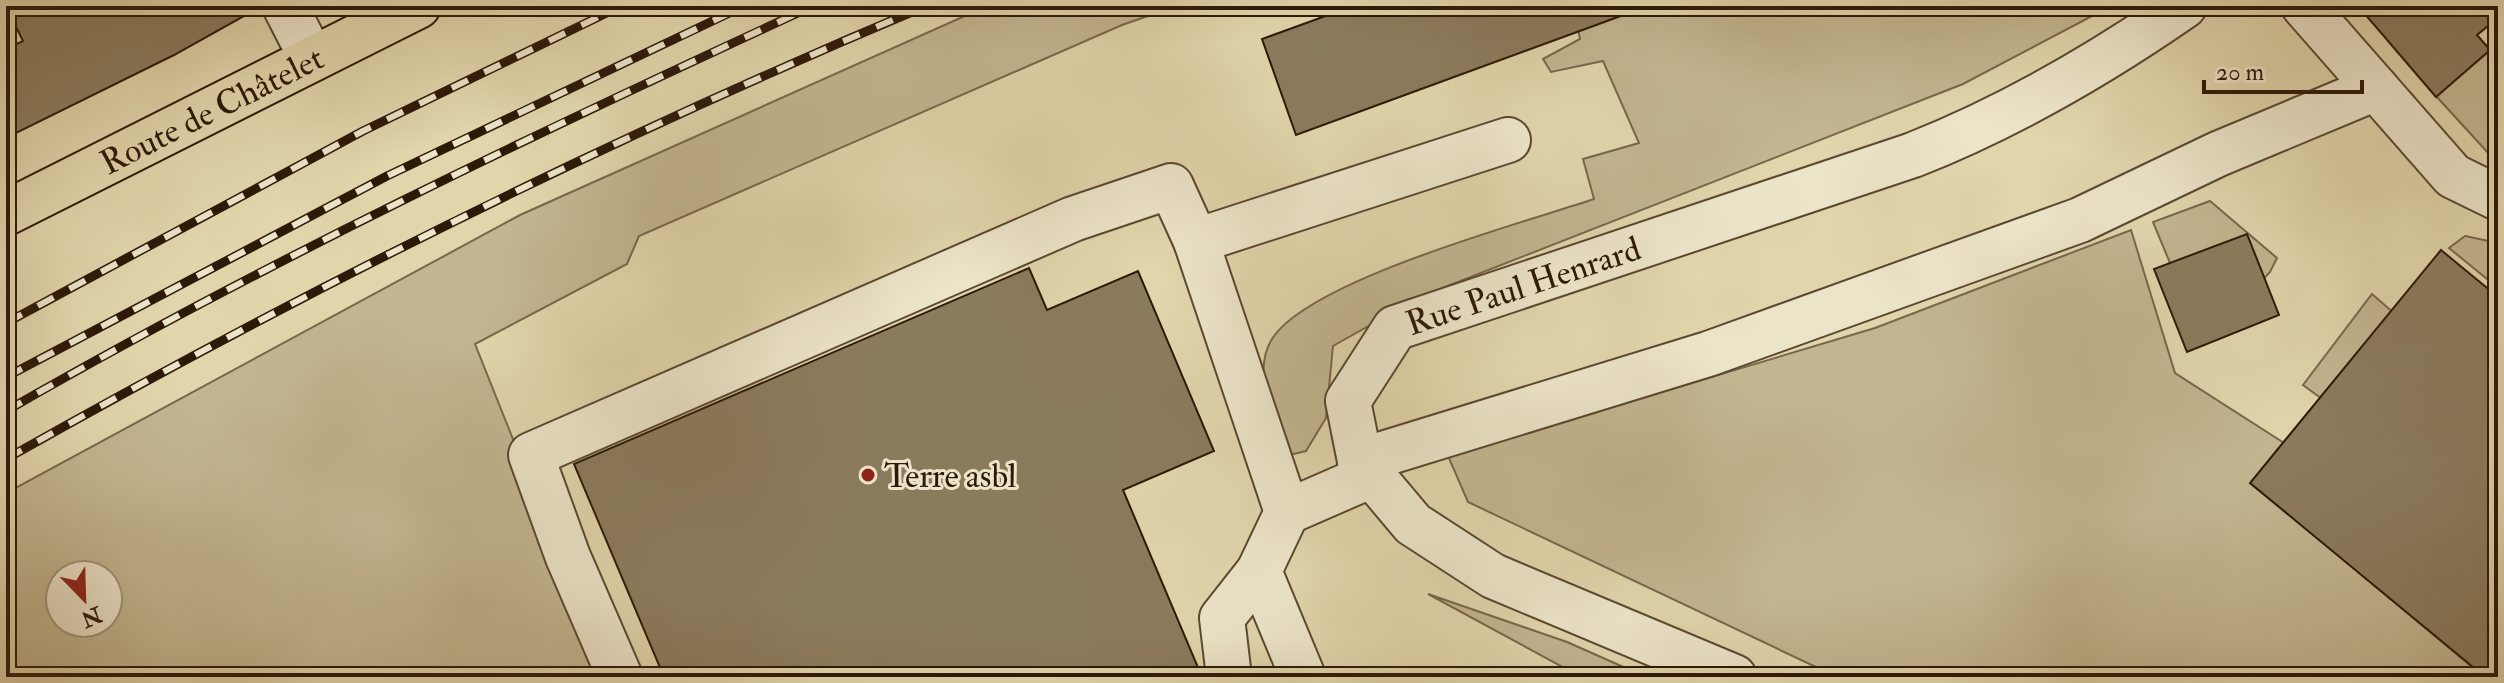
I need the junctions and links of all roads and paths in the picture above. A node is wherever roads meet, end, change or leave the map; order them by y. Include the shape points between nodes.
1 (285, 6) edge
2 (418, 6) edge
3 (2184, 6) edge
4 (2304, 6) edge
5 (312, 59) junction
6 (2376, 88) junction
7 (1508, 140) dead end
8 (2498, 198) edge
9 (6, 213) edge
10 (1196, 241) junction
11 (1366, 468) junction
12 (1287, 512) junction
13 (1259, 571) junction
14 (620, 677) edge
15 (1229, 677) edge
16 (1303, 677) edge
17 (1734, 677) edge

1 - 5 street
2 - 5 main road, Route de Châtelet
3 - 11 street, Rue Paul Henrard via 2132,42 1979,129 1395,328 1348,401
4 - 6 street
5 - 9 main road, Route de Châtelet
6 - 8 street via 2453,176
6 - 11 street via 2218,154 2080,220 1708,354
7 - 10 street
10 - 12 street
10 - 14 street via 1171,186 1073,219 531,455
11 - 12 street
11 - 17 street, Rue Paul Henrard via 1413,524 1493,576
12 - 13 street
13 - 15 street via 1222,618
13 - 16 street

